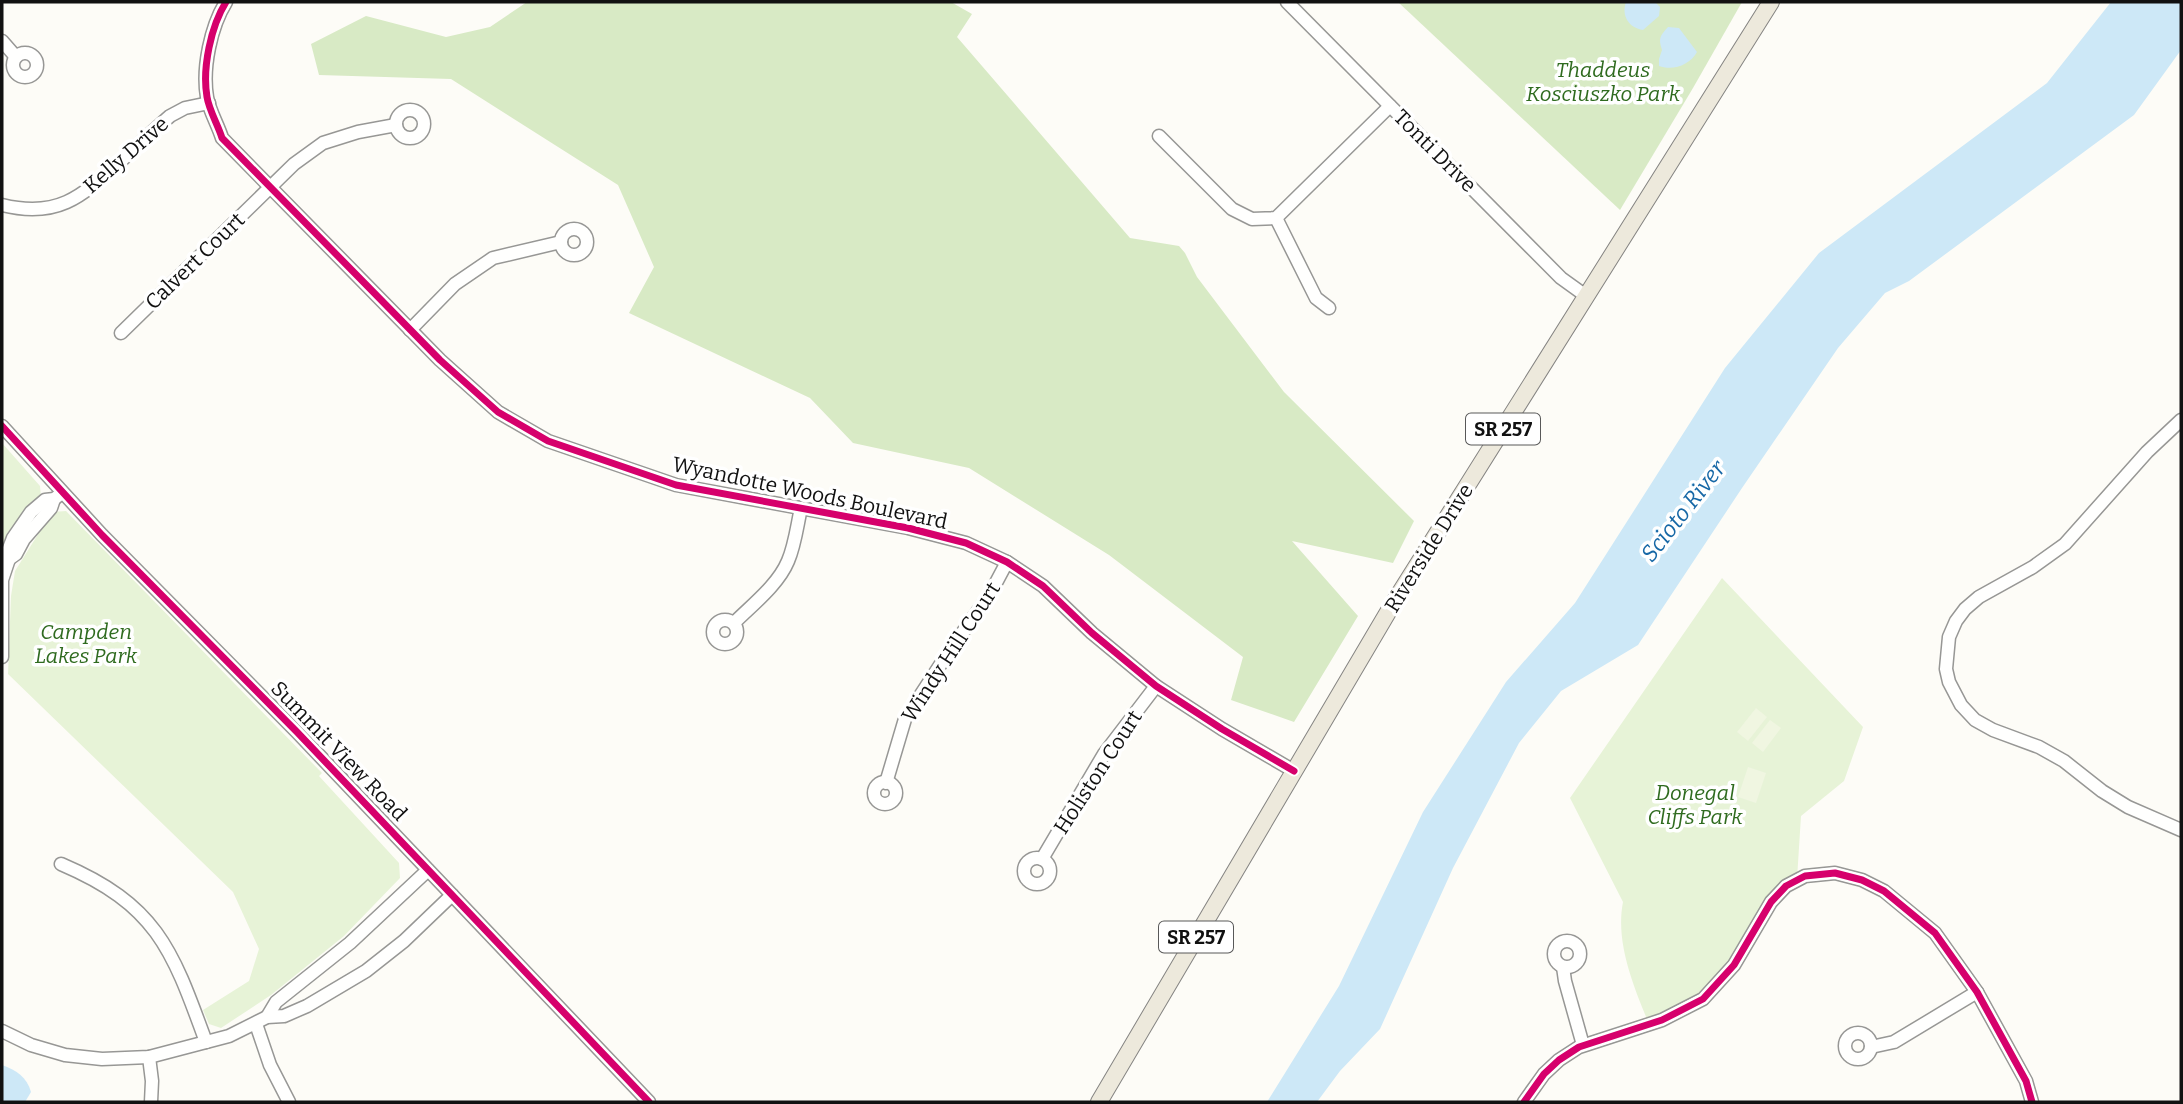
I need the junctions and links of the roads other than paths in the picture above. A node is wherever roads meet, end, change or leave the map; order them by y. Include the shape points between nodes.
1 (226, 2) edge
2 (1287, 2) edge
3 (1771, 2) edge
4 (2, 41) edge
5 (16, 57) dead end
6 (209, 103) junction
7 (1390, 106) junction
8 (396, 125) dead end
9 (1159, 136) dead end
10 (270, 188) junction
11 (2, 205) edge
12 (1276, 218) junction
13 (561, 242) dead end
14 (1586, 296) junction
15 (1329, 308) dead end
16 (410, 330) junction
17 (121, 333) dead end
18 (2181, 420) edge
19 (2, 426) edge
20 (58, 496) junction
21 (801, 508) junction
22 (1007, 562) junction
23 (2, 580) edge
24 (734, 624) dead end
25 (2, 657) edge
26 (1156, 686) junction
27 (1294, 771) junction
28 (886, 783) dead end
29 (2181, 830) edge
30 (1042, 859) dead end
31 (61, 864) dead end
32 (428, 870) junction
33 (452, 895) junction
34 (1563, 967) dead end
35 (1977, 992) junction
36 (261, 1020) junction
37 (2, 1031) edge
38 (206, 1042) junction
39 (1583, 1045) junction
40 (1871, 1047) dead end
41 (149, 1057) junction
42 (150, 1102) edge
43 (289, 1102) edge
44 (649, 1102) edge
45 (1100, 1102) edge
46 (1524, 1102) edge
47 (2032, 1102) edge

1 - 6 street, Wyandotte Woods Boulevard via 217,16 207,59
2 - 7 street, Tonti Drive
3 - 14 main road, Riverside Drive / SR 257
4 - 5 street
6 - 10 street, Wyandotte Woods Boulevard via 222,138
6 - 11 street, Kelly Drive via 170,116 74,201 45,209
7 - 12 street
7 - 14 street, Tonti Drive via 1561,278
8 - 10 street, Calvert Court via 323,143
9 - 12 street via 1232,209 1252,219
10 - 16 street, Wyandotte Woods Boulevard
10 - 17 street, Calvert Court
12 - 15 street via 1316,298
13 - 16 street via 494,258 455,284
14 - 27 main road, Riverside Drive / SR 257
16 - 21 street, Wyandotte Woods Boulevard via 498,412 548,441 676,485
18 - 29 street via 2065,544 1965,609 1949,637 1946,669 1961,705 1975,720 2039,747 2128,807
19 - 20 street, Summit View Road
20 - 23 street via 9,559
20 - 32 street, Summit View Road via 297,732
21 - 22 street, Wyandotte Woods Boulevard via 966,543
21 - 24 street via 787,564
22 - 26 street, Wyandotte Woods Boulevard via 1043,586
22 - 28 street, Windy Hill Court via 905,719
23 - 25 street
26 - 27 street, Wyandotte Woods Boulevard
26 - 30 street, Holiston Court via 1104,754
27 - 45 main road, Riverside Drive / SR 257
31 - 38 street via 111,888 152,926 178,967
32 - 33 street, Summit View Road
32 - 36 street
33 - 36 street via 366,971 307,1006
33 - 44 street, Summit View Road
34 - 39 street
35 - 39 street via 1928,926 1884,891 1835,873 1805,876 1790,883 1771,902 1734,965 1703,999 1662,1020
35 - 40 street via 1894,1042
35 - 47 street via 2026,1081
36 - 38 street
36 - 43 street via 270,1065
37 - 41 street via 65,1055
38 - 41 street
39 - 46 street via 1551,1067
41 - 42 street

